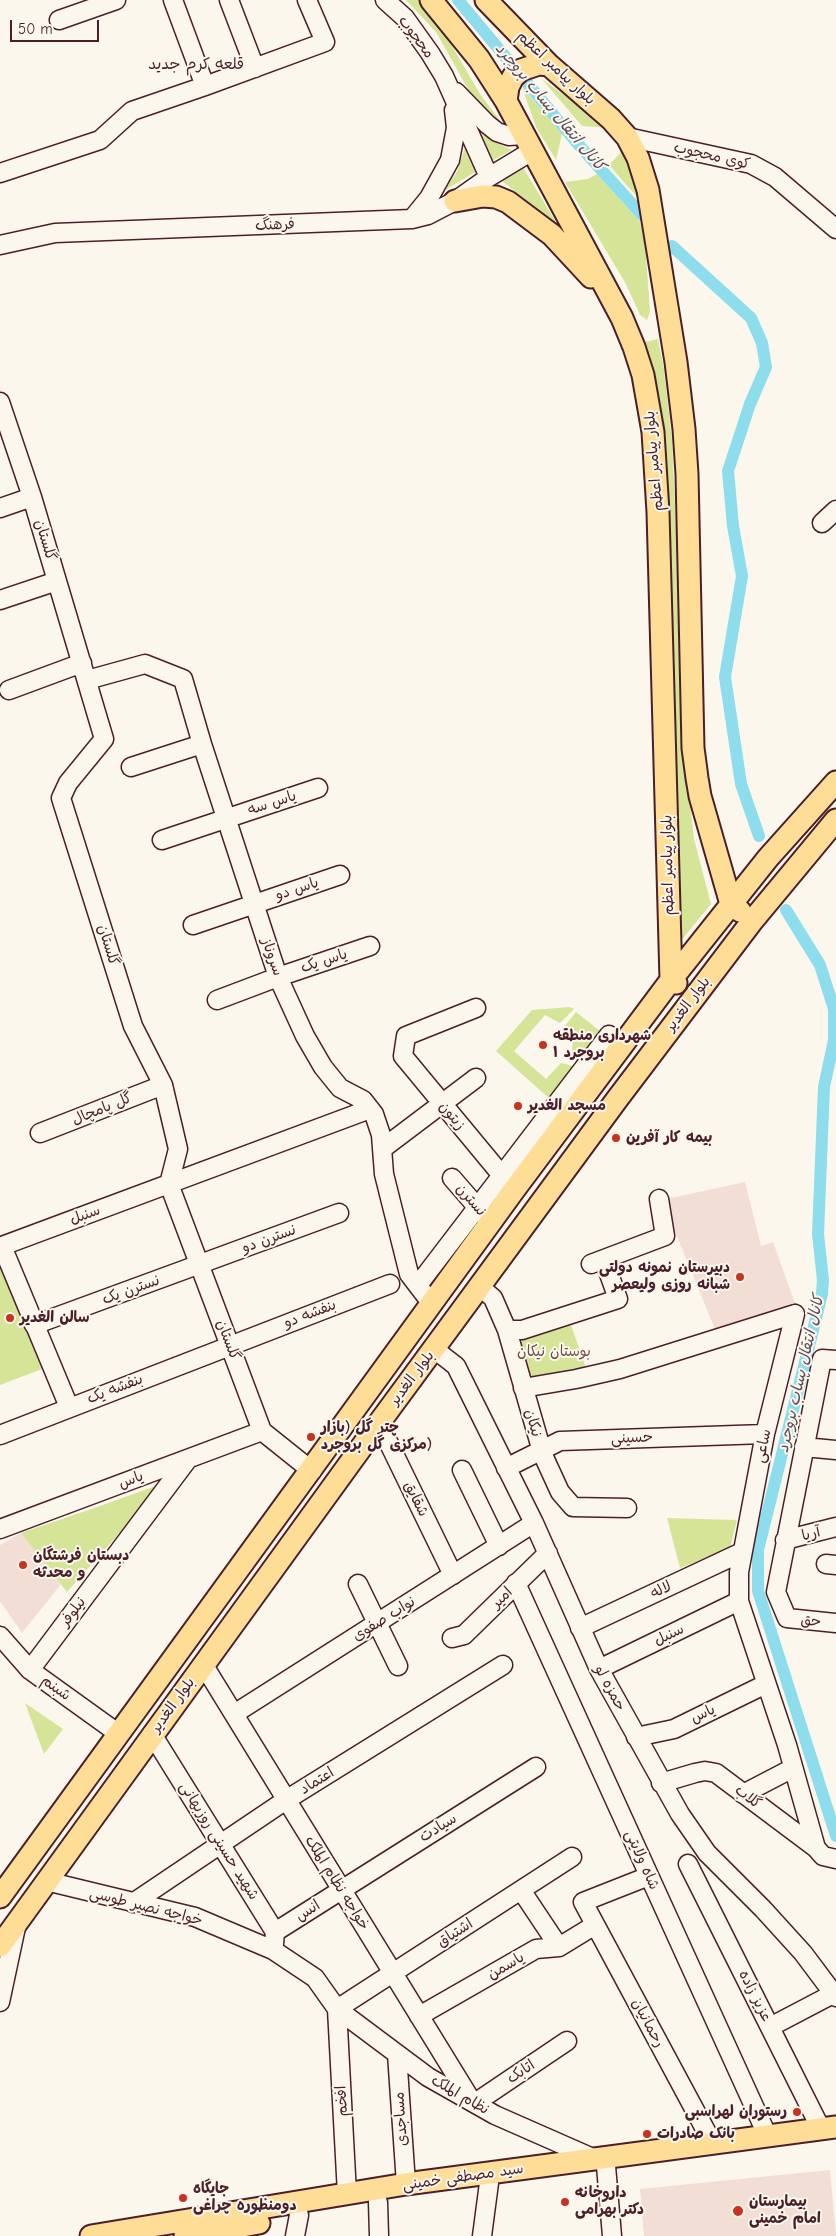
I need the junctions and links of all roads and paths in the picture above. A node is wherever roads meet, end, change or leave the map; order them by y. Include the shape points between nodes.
1 (116, 0) edge
2 (173, 0) edge
3 (229, 0) edge
4 (307, 0) edge
5 (385, 0) edge
6 (431, 0) edge
7 (486, 0) edge
8 (59, 20) dead end
9 (549, 65) junction
10 (255, 68) junction
11 (444, 76) junction
12 (205, 86) junction
13 (506, 101) junction
14 (627, 137) junction
15 (528, 143) junction
16 (0, 173) edge
17 (489, 176) junction
18 (455, 201) junction
19 (412, 219) junction
20 (836, 229) edge
21 (0, 245) edge
22 (614, 302) junction
23 (1, 406) edge
24 (32, 497) junction
25 (0, 508) edge
26 (836, 510) edge
27 (822, 523) dead end
28 (57, 581) junction
29 (0, 600) edge
30 (82, 663) junction
31 (87, 680) junction
32 (8, 690) dead end
33 (202, 744) junction
34 (131, 766) dead end
35 (836, 782) edge
36 (318, 788) dead end
37 (226, 818) junction
38 (836, 820) edge
39 (162, 840) dead end
40 (340, 875) dead end
41 (254, 904) junction
42 (731, 904) junction
43 (753, 920) junction
44 (193, 925) dead end
45 (370, 946) dead end
46 (278, 976) junction
47 (671, 980) junction
48 (694, 997) junction
49 (217, 1000) dead end
50 (476, 1008) dead end
51 (609, 1036) dead end
52 (476, 1078) dead end
53 (163, 1085) junction
54 (442, 1104) junction
55 (370, 1110) junction
56 (40, 1133) dead end
57 (382, 1149) junction
58 (452, 1178) dead end
59 (508, 1183) junction
60 (168, 1184) junction
61 (659, 1199) dead end
62 (339, 1213) dead end
63 (484, 1215) junction
64 (199, 1265) junction
65 (390, 1284) dead end
66 (418, 1285) junction
67 (480, 1287) junction
68 (432, 1304) junction
69 (34, 1325) junction
70 (507, 1330) junction
71 (230, 1344) junction
72 (401, 1348) junction
73 (428, 1357) junction
74 (829, 1360) edge
75 (383, 1373) junction
76 (405, 1388) junction
77 (523, 1388) junction
78 (69, 1408) junction
79 (379, 1423) junction
80 (262, 1430) junction
81 (765, 1434) junction
82 (0, 1435) edge
83 (804, 1447) junction
84 (541, 1450) junction
85 (836, 1450) edge
86 (188, 1458) junction
87 (506, 1468) junction
88 (462, 1470) dead end
89 (312, 1471) junction
90 (627, 1508) dead end
91 (534, 1523) junction
92 (836, 1527) edge
93 (0, 1529) edge
94 (786, 1540) junction
95 (499, 1546) junction
96 (742, 1552) junction
97 (548, 1553) junction
98 (453, 1575) junction
99 (516, 1583) junction
100 (358, 1584) dead end
101 (739, 1600) junction
102 (836, 1623) edge
103 (377, 1624) junction
104 (580, 1628) junction
105 (0, 1636) edge
106 (452, 1638) dead end
107 (203, 1664) junction
108 (503, 1665) dead end
109 (398, 1666) dead end
110 (599, 1669) junction
111 (30, 1670) junction
112 (766, 1684) junction
113 (234, 1714) junction
114 (119, 1734) junction
115 (152, 1734) junction
116 (636, 1737) junction
117 (536, 1767) dead end
118 (793, 1768) junction
119 (662, 1783) junction
120 (743, 1794) junction
121 (286, 1800) junction
122 (220, 1844) junction
123 (825, 1854) edge
124 (572, 1857) dead end
125 (688, 1864) dead end
126 (649, 1876) junction
127 (46, 1881) junction
128 (341, 1889) junction
129 (521, 1890) junction
130 (0, 1897) edge
131 (133, 1903) junction
132 (17, 1922) junction
133 (595, 1925) junction
134 (275, 1932) junction
135 (0, 1946) edge
136 (559, 1947) junction
137 (273, 1950) junction
138 (392, 1973) junction
139 (834, 1996) edge
140 (0, 2002) edge
141 (337, 2009) junction
142 (419, 2016) junction
143 (770, 2027) junction
144 (567, 2041) dead end
145 (397, 2054) junction
146 (473, 2102) junction
147 (831, 2131) edge
148 (768, 2137) junction
149 (713, 2144) junction
150 (601, 2162) junction
151 (489, 2183) junction
152 (406, 2184) junction
153 (347, 2194) junction
154 (378, 2202) junction
155 (299, 2215) junction
156 (213, 2234) edge
157 (91, 2236) edge
158 (185, 2236) edge
159 (295, 2236) edge
160 (379, 2236) edge
161 (482, 2236) edge
162 (612, 2236) edge

1 - 8 street
2 - 12 street
3 - 10 street
4 - 10 street via 325,42
5 - 11 street, محجوب via 423,41
6 - 13 main road, بلوار پیامبر اعظم via 479,59
7 - 9 main road, بلوار پیامبر اعظم
9 - 13 main road via 539,64 521,70 508,87
9 - 14 main road, بلوار پیامبر اعظم
10 - 12 street
11 - 15 street via 462,100 487,124 502,134
11 - 17 street
11 - 19 street via 454,109 454,146 439,183
12 - 16 street via 132,110 100,140
13 - 15 main road, بلوار پیامبر اعظم
14 - 20 street, کوی محجوب via 751,164 775,177
14 - 42 main road, بلوار پیامبر اعظم via 648,190 681,399 687,474 693,748 700,796
15 - 17 street, فرهنگ
15 - 22 main road, بلوار پیامبر اعظم
17 - 18 street, فرهنگ
18 - 19 street, فرهنگ
18 - 22 main road via 496,197 520,209 552,235
19 - 21 street, فرهنگ via 55,233
22 - 47 main road, بلوار پیامبر اعظم via 643,375 656,462
23 - 24 street, گلستان
24 - 25 street
24 - 28 street, گلستان
26 - 27 street
28 - 29 street
28 - 30 street, گلستان
30 - 31 street, گلستان
30 - 32 street
31 - 33 street, سروناز via 145,664 183,679
31 - 53 street, گلستان via 104,739 68,783 62,798 133,1026
33 - 34 street
33 - 37 street, سروناز
35 - 42 main road, بلوار الغدیر
36 - 37 street, یاس سه
37 - 39 street, یاس سه
37 - 41 street, سروناز
38 - 43 main road, بلوار الغدیر
40 - 41 street, یاس دو
41 - 44 street, یاس دو
41 - 46 street, سروناز
42 - 43 main road
42 - 47 main road, بلوار الغدیر
43 - 48 main road, بلوار الغدیر
45 - 46 street, یاس یک
46 - 49 street, یاس یک
46 - 55 street, سروناز via 323,1067 340,1088 363,1100
47 - 48 main road
47 - 59 main road, بلوار الغدیر
48 - 67 main road, بلوار الغدیر
50 - 54 street, زیتون via 406,1036 403,1056
51 - 59 street
52 - 54 street
53 - 56 street, گل پامچال
53 - 60 street, گلستان via 178,1150
54 - 57 street
54 - 59 street, زیتون
55 - 57 street, سروناز via 381,1135
55 - 60 street, سنبل
57 - 66 street, سروناز via 384,1174 409,1274
58 - 63 street, نسترن
59 - 63 main road, بلوار الغدیر
60 - 64 street, گلستان
60 - 69 street, سنبل via 2,1246
61 - 70 street via 665,1236 598,1262 618,1299 522,1330
62 - 64 street, نسترن دو
63 - 66 street
63 - 68 main road, بلوار الغدیر
64 - 69 street, نسترن یک
64 - 71 street, گلستان
65 - 71 street, بنفشه دو
66 - 68 street, سروناز
67 - 70 street, نیکان via 493,1298
67 - 73 main road, بلوار الغدیر
68 - 72 main road, بلوار الغدیر
69 - 78 street
70 - 77 street, نیکان
71 - 78 street, بنفشه یک
71 - 80 street, گلستان
72 - 73 main road
72 - 75 main road, بلوار الغدیر
73 - 76 main road, بلوار الغدیر
73 - 87 street, حمزه لو via 456,1366
74 - 83 street
75 - 76 main road
75 - 89 main road, بلوار الغدیر
76 - 79 main road, بلوار الغدیر
77 - 81 street, ساعی via 620,1369 795,1314
77 - 84 street, نیکان
78 - 82 street, بنفشه یک
79 - 98 street, شقایق
79 - 107 main road, بلوار الغدیر
80 - 86 street, یاس
80 - 89 street
81 - 84 street, حسینی via 560,1441
81 - 96 street, ساعی
83 - 85 street
83 - 94 street
84 - 87 street, حسینی
84 - 90 street, نیکان via 568,1503 574,1507
86 - 93 street, یاس
86 - 111 street, نیلوفر
87 - 91 street, حمزه لو
88 - 95 street
89 - 114 main road, بلوار الغدیر
91 - 95 street, نواب صفوی
91 - 97 street, حمزه لو
92 - 94 street, آریا
94 - 102 street, حق via 776,1592 787,1618
95 - 98 street, نواب صفوی
96 - 101 street, ساعی
96 - 104 street, لاله
97 - 99 street, امیر
97 - 104 street, حمزه لو
98 - 103 street, نواب صفوی
99 - 106 street, امیر via 464,1634
99 - 126 street, شاه ولایتی
100 - 103 street
101 - 110 street, سنبل
101 - 112 street, ساعی
103 - 109 street
103 - 113 street, نواب صفوی
104 - 110 street, حمزه لو
105 - 111 street, شبنم
107 - 113 street, خواجه نظام الملک
107 - 115 main road, بلوار الغدیر
108 - 121 street, اعتماد
110 - 116 street, حمزه لو
111 - 114 street, شبنم
112 - 116 street, یاس via 674,1729
112 - 118 street, ساعی
113 - 121 street, خواجه نظام الملک
114 - 130 main road, بلوار الغدیر
115 - 122 street, شهید حسینی روزبهانی
115 - 127 main road, بلوار الغدیر
116 - 119 street, حمزه لو
117 - 128 street, سیادت
118 - 120 street
118 - 123 street, ساعی
119 - 120 street, گلاب via 705,1771 716,1773
119 - 139 street, حمزه لو via 707,1852 803,1953
120 - 123 street, گلاب
121 - 122 street, اعتماد
121 - 128 street, خواجه نظام الملک
122 - 131 street, اعتماد
122 - 134 street, شهید حسینی روزبهانی
124 - 129 street, اشتیاق
125 - 143 street, عزیز زاده
126 - 133 street, رحمانیان via 583,1902
126 - 148 street, شاه ولایتی
127 - 131 street, خواجه نصیر طوسی
127 - 132 main road, بلوار الغدیر
128 - 134 street, انس
128 - 138 street, خواجه نظام الملک
129 - 136 street
129 - 138 street, اشتیاق
131 - 137 street, خواجه نصیر طوسی via 195,1917
132 - 135 main road, بلوار الغدیر
132 - 140 street
133 - 136 street, یاسمن
133 - 149 street, رحمانیان
134 - 137 street
136 - 142 street, یاسمن via 536,1949
137 - 141 street, خواجه نصیر طوسی via 314,1978
138 - 141 street, اشتیاق
138 - 142 street, خواجه نظام الملک
139 - 143 street
141 - 145 street, نظام الملک
141 - 153 street, افخم
142 - 146 street, خواجه نظام الملک
143 - 147 street, عزیز زاده
144 - 146 street, اتابک
145 - 146 street, نظام الملک via 428,2077
145 - 152 street, مساجدی
146 - 150 street, نظام الملک
147 - 148 main road, سید مصطفی خمینی
147 - 150 main road, سید مصطفی خمینی
148 - 149 main road, سید مصطفی خمینی
149 - 150 main road, سید مصطفی خمینی
150 - 151 main road, سید مصطفی خمینی
150 - 152 main road, سید مصطفی خمینی
150 - 162 street
151 - 154 main road, سید مصطفی خمینی
151 - 161 street
152 - 153 main road, سید مصطفی خمینی
153 - 157 main road, سید مصطفی خمینی
154 - 155 main road, سید مصطفی خمینی
154 - 160 street
155 - 156 main road, سید مصطفی خمینی
155 - 159 street
156 - 158 main road, سید مصطفی خمینی

